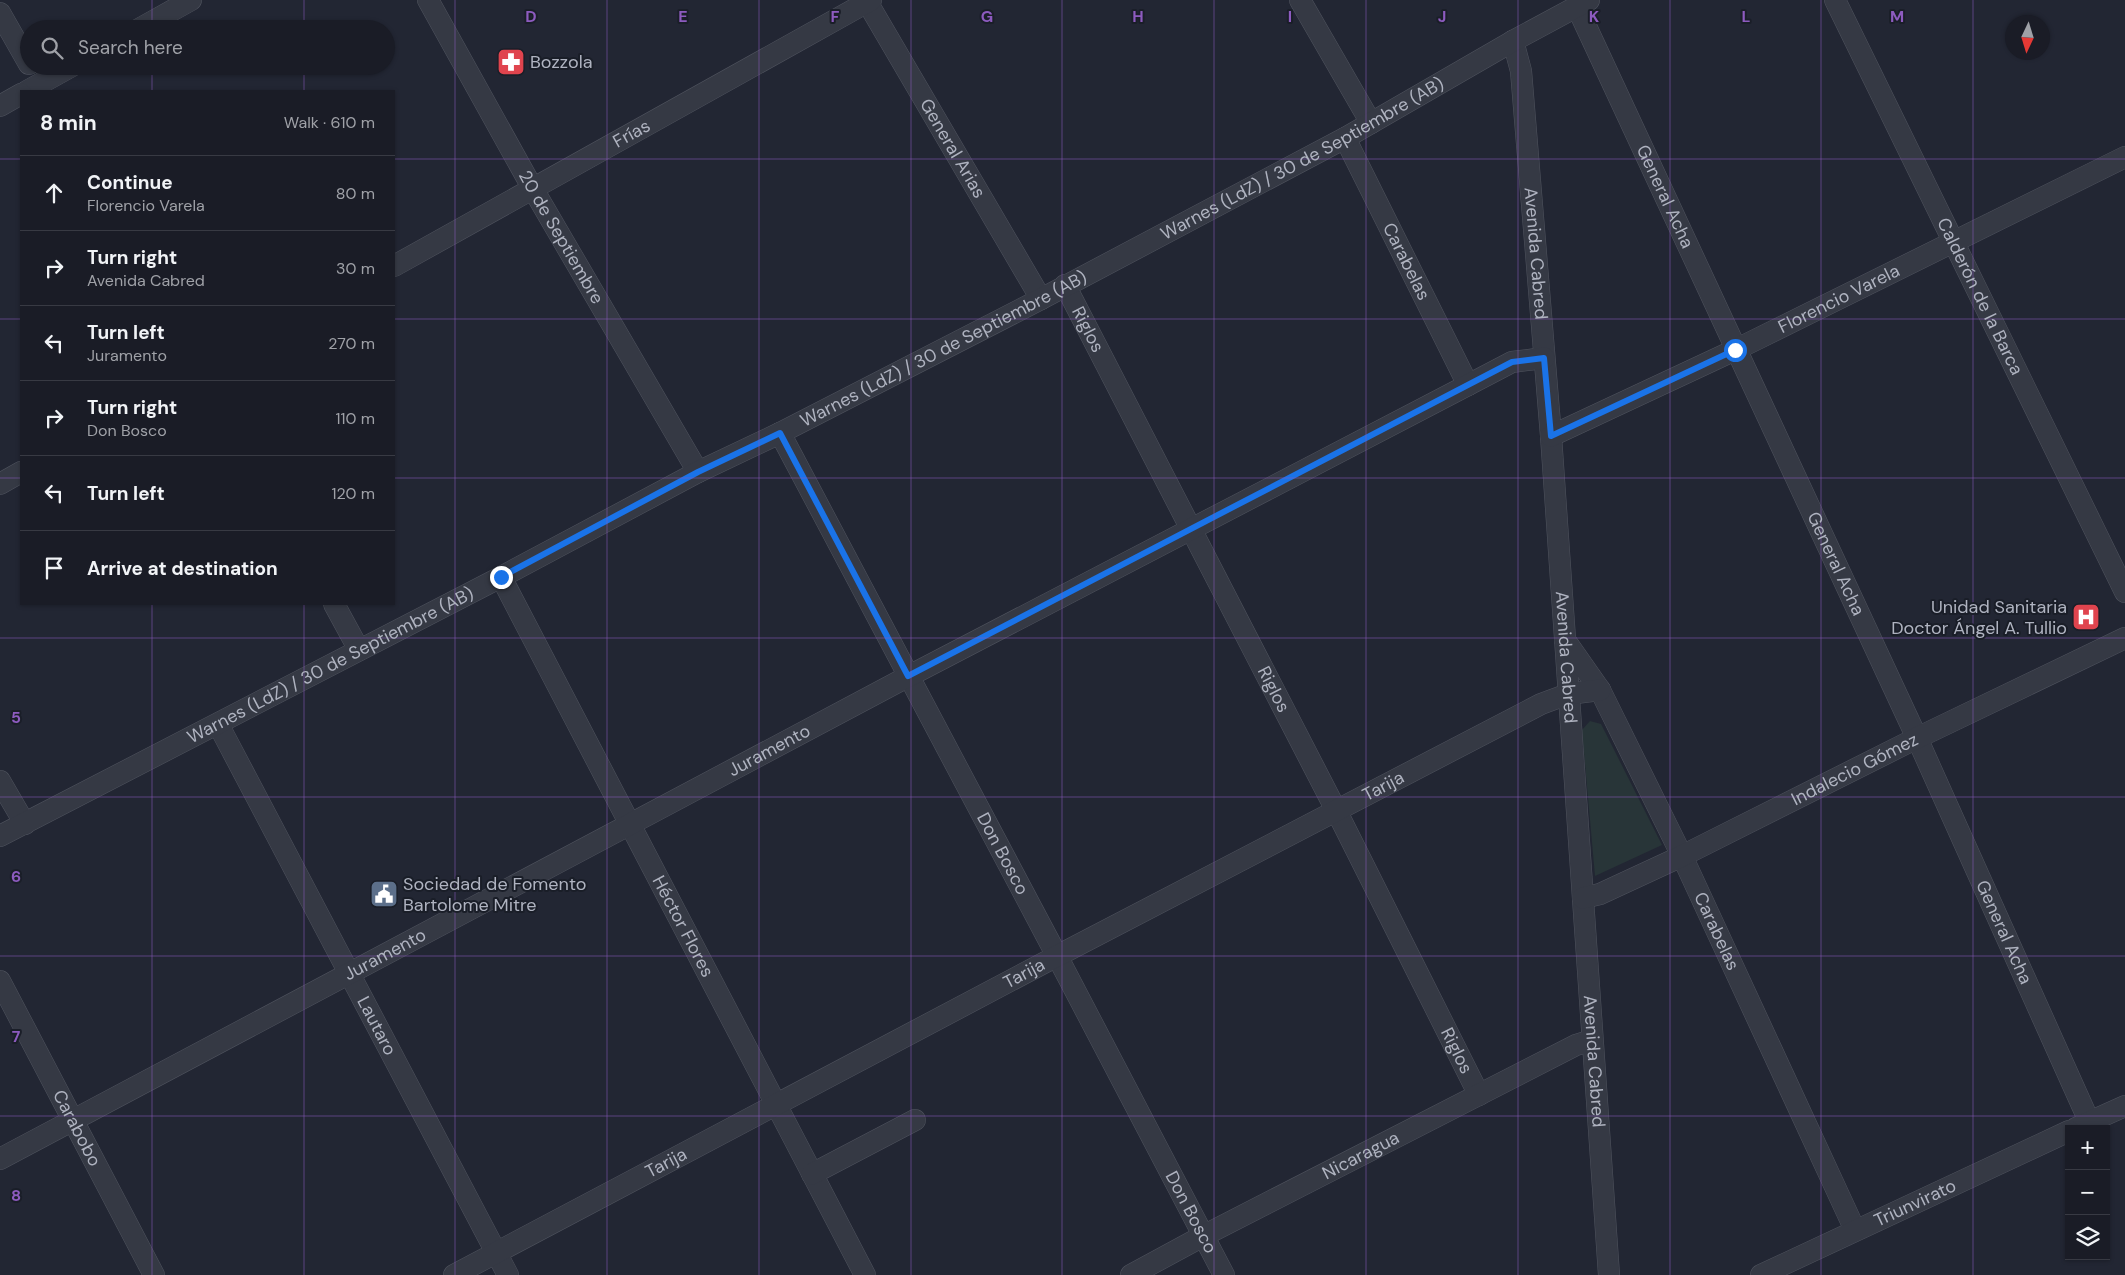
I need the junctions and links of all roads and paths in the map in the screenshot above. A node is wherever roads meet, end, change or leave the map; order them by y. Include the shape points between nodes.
1 (191, 0) edge
2 (428, 0) edge
3 (1300, 0) edge
4 (1836, 0) edge
5 (868, 1) edge
6 (1583, 4) edge
7 (0, 13) edge
8 (155, 20) edge
9 (1513, 41) junction
10 (20, 52) edge
11 (20, 95) edge
12 (0, 106) edge
13 (1371, 123) junction
14 (1345, 138) junction
15 (2125, 157) edge
16 (533, 189) junction
17 (1954, 243) junction
18 (395, 265) edge
19 (1064, 285) junction
20 (1041, 299) junction
21 (1735, 350) junction
22 (1544, 358) junction
23 (1468, 385) junction
24 (780, 433) junction
25 (1551, 436) junction
26 (698, 472) junction
27 (20, 473) edge
28 (0, 484) edge
29 (1190, 531) junction
30 (501, 577) junction
31 (2125, 592) edge
32 (335, 605) edge
33 (2125, 638) edge
34 (1565, 640) junction
35 (359, 650) junction
36 (908, 676) junction
37 (1600, 690) junction
38 (1568, 694) junction
39 (218, 724) junction
40 (1917, 738) junction
41 (0, 781) edge
42 (1337, 812) junction
43 (25, 824) junction
44 (631, 824) junction
45 (0, 836) edge
46 (1682, 856) junction
47 (1583, 898) junction
48 (1057, 956) junction
49 (350, 973) junction
50 (0, 981) edge
51 (1592, 1040) junction
52 (1479, 1095) junction
53 (776, 1106) junction
54 (2125, 1106) edge
55 (73, 1120) junction
56 (915, 1120) dead end
57 (2081, 1125) edge
58 (2065, 1133) edge
59 (0, 1159) edge
60 (812, 1174) junction
61 (1855, 1230) junction
62 (1203, 1236) junction
63 (497, 1253) junction
64 (1790, 1269) edge
65 (154, 1275) edge
66 (454, 1275) edge
67 (508, 1275) edge
68 (865, 1275) edge
69 (1130, 1275) edge
70 (1224, 1275) edge
71 (1609, 1275) edge
72 (1761, 1275) edge

1 - 8 street
2 - 16 street, 20 de Septiembre
3 - 13 street
4 - 17 street, Calderón de la Barca
5 - 16 street, Frías
5 - 20 street, General Arias
6 - 9 street, Warnes (LdZ) / 30 de Septiembre (AB)
6 - 21 street, General Acha
7 - 10 street
9 - 13 street, Warnes (LdZ) / 30 de Septiembre (AB)
9 - 22 street, Avenida Cabred via 1521,72
11 - 12 street
13 - 14 street, Warnes (LdZ) / 30 de Septiembre (AB)
14 - 19 street, Warnes (LdZ) / 30 de Septiembre (AB)
14 - 23 street, Carabelas
15 - 17 street, Florencio Varela
16 - 18 street, Frías
16 - 26 street, 20 de Septiembre
17 - 21 street, Florencio Varela
17 - 31 street, Calderón de la Barca
19 - 20 street, Warnes (LdZ) / 30 de Septiembre (AB)
19 - 29 street, Riglos
20 - 24 street, Warnes (LdZ) / 30 de Septiembre (AB)
21 - 25 street, Florencio Varela
21 - 40 street, General Acha
22 - 23 street, Juramento via 1512,362
22 - 25 street, Avenida Cabred
23 - 29 street, Juramento
24 - 26 street, Warnes (LdZ) / 30 de Septiembre (AB)
24 - 36 street, Don Bosco
25 - 34 street, Avenida Cabred
26 - 30 street, Warnes (LdZ) / 30 de Septiembre (AB)
27 - 28 street
29 - 36 street, Juramento
29 - 42 street, Riglos
30 - 35 street, Warnes (LdZ) / 30 de Septiembre (AB)
30 - 44 street, Héctor Flores
32 - 35 street
33 - 40 street, Indalecio Gómez
34 - 37 street, Carabelas
34 - 38 street, Avenida Cabred
35 - 39 street, Warnes (LdZ) / 30 de Septiembre (AB)
36 - 44 street, Juramento
36 - 48 street, Don Bosco
37 - 38 street, Tarija
37 - 46 street, Carabelas
38 - 42 street, Tarija via 1541,704
38 - 47 street, Avenida Cabred
39 - 43 street, Warnes (LdZ) / 30 de Septiembre (AB)
39 - 49 street, Lautaro
40 - 46 street, Indalecio Gómez
40 - 57 street, General Acha
41 - 43 street
42 - 48 street, Tarija
42 - 52 street, Riglos
43 - 45 street, Warnes (LdZ) / 30 de Septiembre (AB)
44 - 49 street, Juramento
44 - 53 street, Héctor Flores
46 - 47 street, Indalecio Gómez via 1600,894
46 - 61 street, Carabelas
47 - 51 street, Avenida Cabred
48 - 53 street, Tarija
48 - 62 street, Don Bosco
49 - 55 street, Juramento
49 - 63 street, Lautaro
50 - 55 street, Carabobo
51 - 52 street, Nicaragua via 1576,1045
51 - 71 street, Avenida Cabred
52 - 62 street, Nicaragua
53 - 60 street, Héctor Flores
53 - 63 street, Tarija
54 - 57 street
55 - 59 street, Juramento
55 - 65 street, Carabobo
56 - 60 street
58 - 61 street, Triunvirato
60 - 68 street, Héctor Flores
61 - 64 street, Triunvirato
62 - 69 street, Nicaragua
62 - 70 street, Don Bosco
63 - 66 street, Tarija
63 - 67 street, Lautaro
64 - 72 street, Triunvirato

